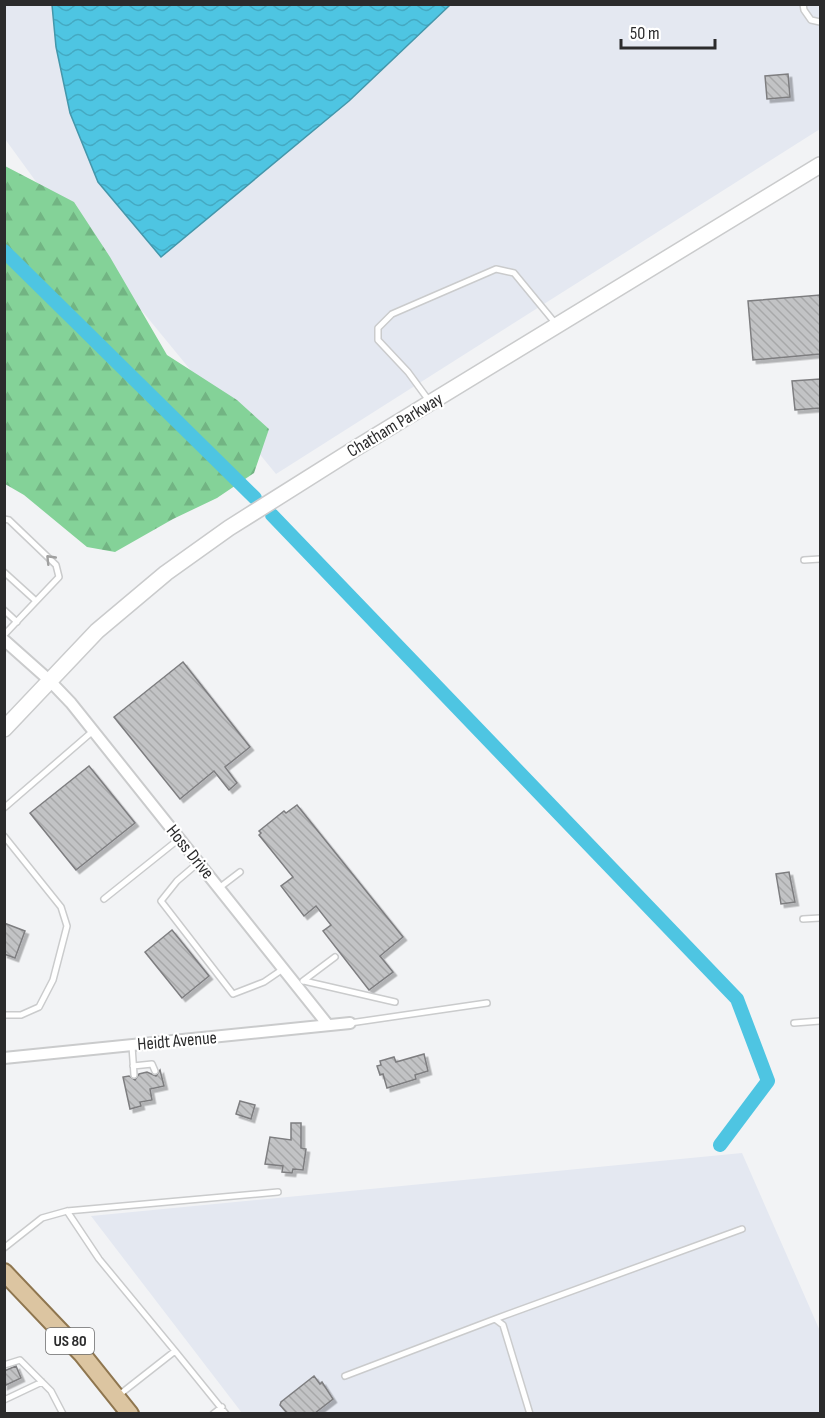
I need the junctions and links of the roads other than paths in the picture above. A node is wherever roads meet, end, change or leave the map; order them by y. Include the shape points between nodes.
1 (803, 4) edge
2 (820, 22) edge
3 (820, 165) edge
4 (557, 326) junction
5 (431, 403) junction
6 (4, 519) edge
7 (820, 558) edge
8 (804, 560) dead end
9 (4, 572) edge
10 (36, 601) junction
11 (4, 610) edge
12 (17, 622) junction
13 (4, 635) edge
14 (4, 640) edge
15 (49, 680) junction
16 (4, 729) edge
17 (93, 731) junction
18 (4, 807) edge
19 (4, 836) edge
20 (179, 839) junction
21 (198, 862) junction
22 (240, 872) dead end
23 (219, 888) junction
24 (104, 899) dead end
25 (820, 918) edge
26 (803, 920) dead end
27 (335, 957) dead end
28 (283, 969) junction
29 (300, 983) junction
30 (395, 1002) dead end
31 (487, 1003) dead end
32 (4, 1015) edge
33 (820, 1021) edge
34 (350, 1023) joint
35 (794, 1023) dead end
36 (328, 1025) junction
37 (132, 1046) junction
38 (4, 1058) edge
39 (133, 1066) junction
40 (155, 1071) dead end
41 (134, 1075) dead end
42 (278, 1192) dead end
43 (66, 1211) junction
44 (742, 1229) dead end
45 (4, 1248) edge
46 (4, 1272) edge
47 (495, 1319) junction
48 (175, 1352) junction
49 (4, 1365) edge
50 (345, 1376) dead end
51 (42, 1382) junction
52 (116, 1397) junction
53 (4, 1400) edge
54 (222, 1407) junction
55 (63, 1413) edge
56 (130, 1413) edge
57 (213, 1413) edge
58 (226, 1413) edge
59 (530, 1413) edge

1 - 2 lane via 811,20
3 - 4 main road, Chatham Parkway
4 - 5 main road, Chatham Parkway
4 - 5 lane via 514,273 496,269 392,314 378,328 378,340
5 - 15 main road, Chatham Parkway via 229,528 166,573 97,631
10 -> 6 lane via 59,577 56,565
7 - 8 lane
9 - 10 lane
10 - 12 lane
11 - 12 lane
12 - 13 lane
14 - 15 street, Hoss Drive
15 - 16 main road, Chatham Parkway
15 - 17 street, Hoss Drive
17 - 18 lane
17 - 20 street, Hoss Drive
19 - 32 lane via 61,907 67,926 54,980 39,1007 21,1015
20 - 21 street, Hoss Drive
20 - 24 lane
21 - 23 street, Hoss Drive
21 - 28 lane via 161,901 233,994 264,982
22 - 23 lane
23 - 28 street, Hoss Drive
25 - 26 lane
27 - 29 lane
28 - 29 street, Hoss Drive
29 - 30 lane
29 - 36 street, Hoss Drive
31 - 34 lane
33 - 35 lane
34 - 36 street, Heidt Avenue
36 - 37 street, Heidt Avenue
37 - 38 street, Heidt Avenue
37 - 39 lane
39 - 40 lane via 152,1065
39 - 41 lane
42 - 43 lane
43 - 45 lane via 42,1218
43 - 48 lane via 99,1259
44 - 47 lane
46 - 52 main road, US 80 via 82,1354
47 - 50 lane
47 - 59 lane via 503,1325
48 - 52 lane
48 - 54 lane
49 - 51 lane via 20,1360
51 - 53 lane
51 - 55 lane
52 - 56 main road, US 80
54 - 57 lane
54 - 58 lane

